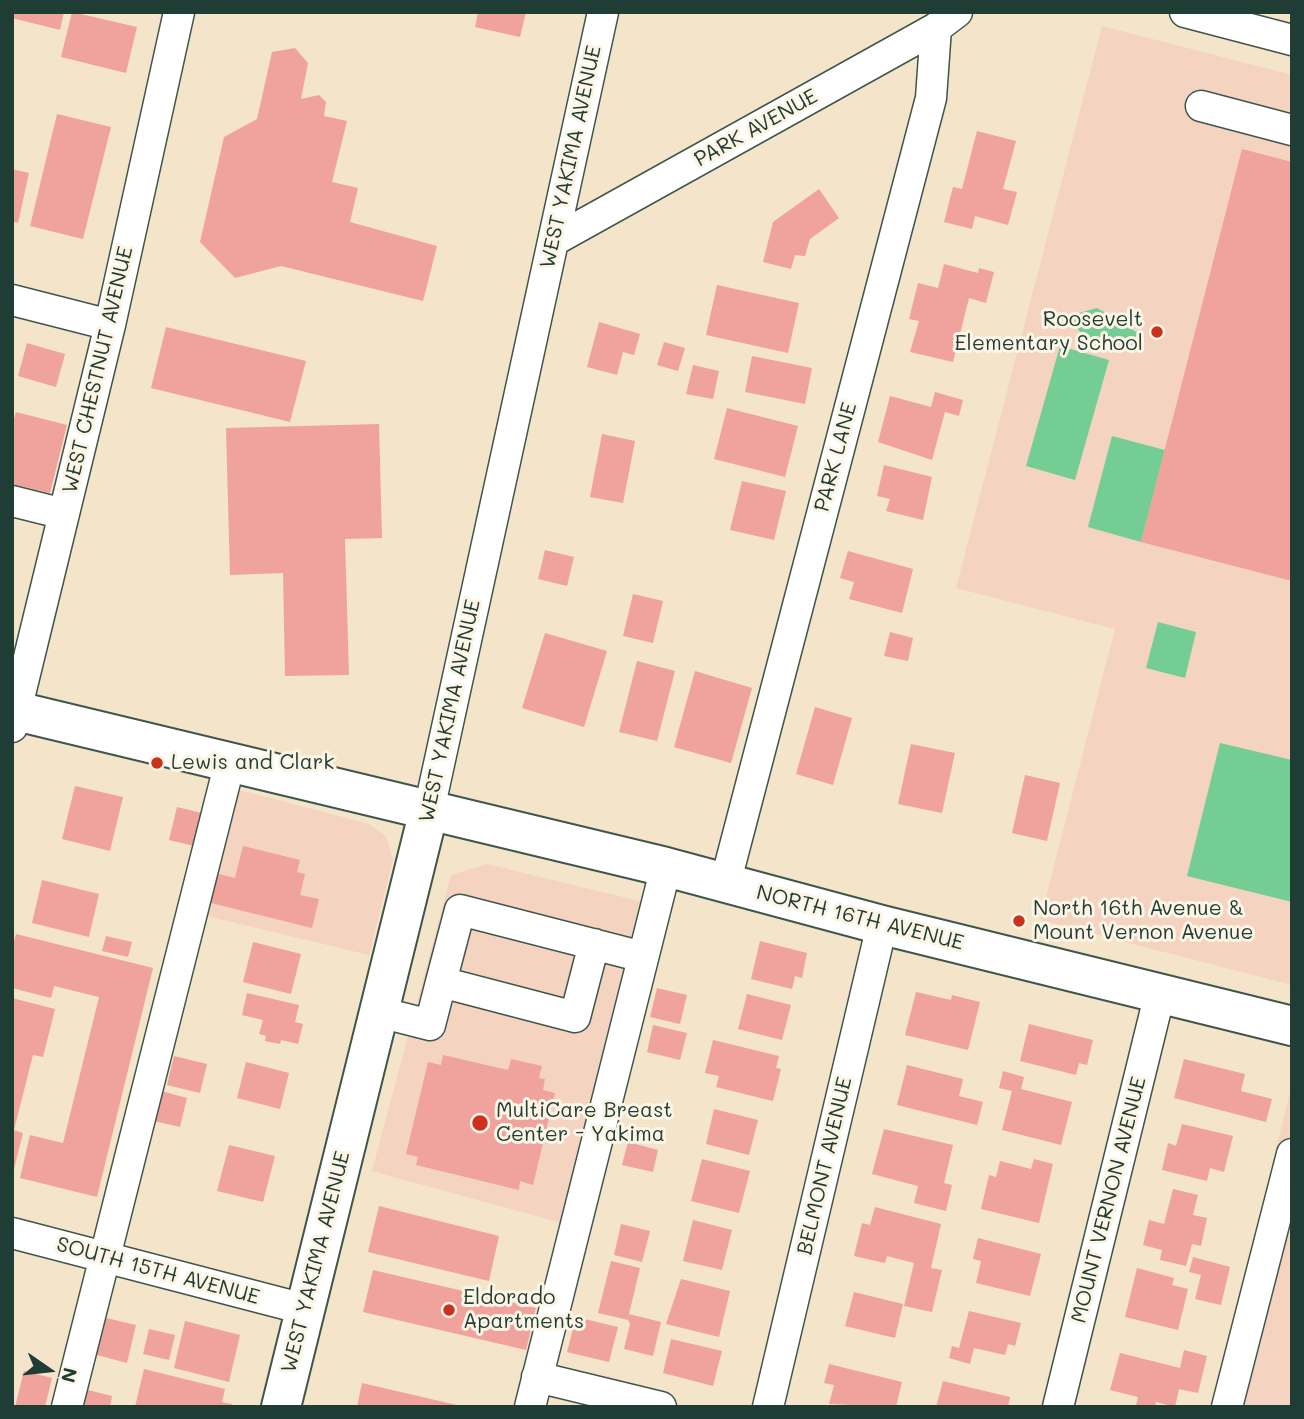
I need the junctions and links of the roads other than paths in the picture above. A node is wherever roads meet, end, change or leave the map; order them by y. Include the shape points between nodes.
1 (179, 12) edge
2 (603, 12) edge
3 (1185, 12) edge
4 (947, 20) edge
5 (1292, 40) edge
6 (1201, 106) dead end
7 (1292, 130) edge
8 (553, 241) junction
9 (12, 300) edge
10 (110, 325) junction
11 (12, 501) edge
12 (64, 514) junction
13 (14, 716) edge
14 (230, 762) junction
15 (429, 810) junction
16 (666, 867) junction
17 (725, 884) junction
18 (882, 925) junction
19 (594, 944) junction
20 (643, 957) junction
21 (441, 982) junction
22 (1160, 993) junction
23 (379, 1012) junction
24 (1292, 1026) edge
25 (1292, 1153) edge
26 (12, 1233) edge
27 (103, 1256) junction
28 (304, 1309) junction
29 (537, 1377) junction
30 (67, 1407) edge
31 (281, 1407) edge
32 (530, 1407) edge
33 (661, 1407) edge
34 (768, 1407) edge
35 (1058, 1407) edge
36 (1227, 1407) edge

1 - 10 street, WEST CHESTNUT AVENUE
2 - 8 street, WEST YAKIMA AVENUE
3 - 5 street
4 - 8 street, PARK AVENUE
4 - 17 street, PARK LANE via 931,98
6 - 7 street
8 - 15 street, WEST YAKIMA AVENUE
9 - 10 street
10 - 12 street, WEST CHESTNUT AVENUE
11 - 12 street
12 - 13 street, WEST CHESTNUT AVENUE
13 - 14 main road, NORTH 16TH AVENUE
14 - 15 main road, NORTH 16TH AVENUE
14 - 27 street
15 - 16 main road, NORTH 16TH AVENUE
15 - 23 main road, WEST YAKIMA AVENUE
16 - 17 main road, NORTH 16TH AVENUE
16 - 20 street
17 - 18 main road, NORTH 16TH AVENUE
18 - 22 main road, NORTH 16TH AVENUE
18 - 34 street, BELMONT AVENUE
19 - 20 street
19 - 21 street via 460,910
19 - 21 street via 575,1017
20 - 29 street
21 - 23 street via 430,1025
22 - 24 main road, NORTH 16TH AVENUE
22 - 35 street, MOUNT VERNON AVENUE
23 - 28 main road, WEST YAKIMA AVENUE
25 - 36 street
26 - 27 street, SOUTH 15TH AVENUE
27 - 28 street, SOUTH 15TH AVENUE
27 - 30 street
28 - 31 main road, WEST YAKIMA AVENUE
29 - 32 street
29 - 33 street

